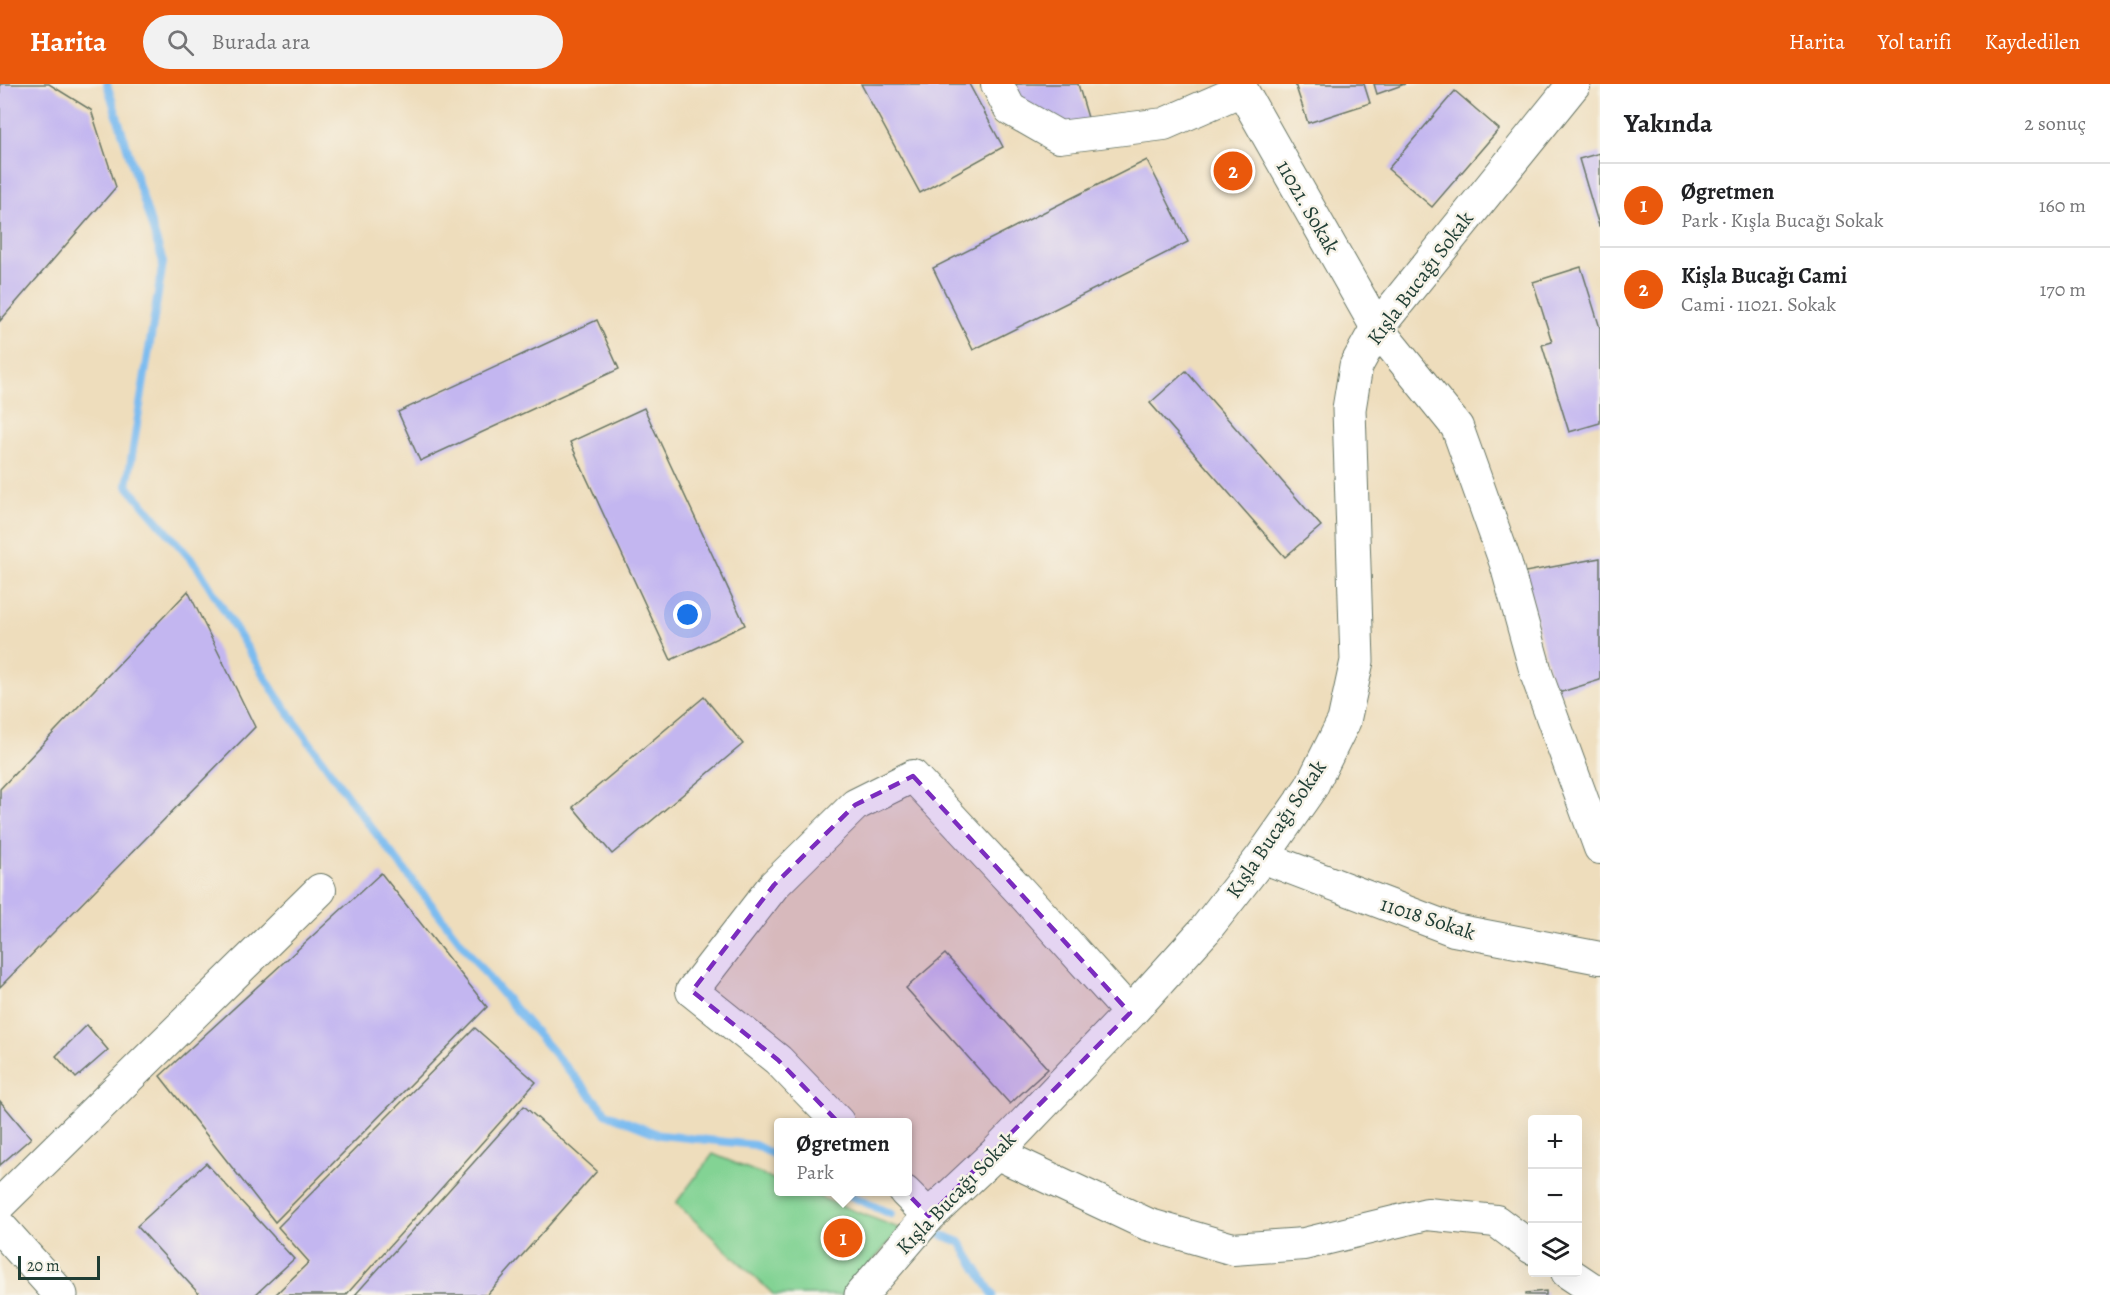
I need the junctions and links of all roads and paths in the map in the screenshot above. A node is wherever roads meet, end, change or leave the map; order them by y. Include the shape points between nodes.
1 (997, 84) edge
2 (1574, 84) edge
3 (1241, 87) edge
4 (1377, 328) junction
5 (1600, 848) edge
6 (1262, 857) junction
7 (320, 890) dead end
8 (1600, 958) edge
9 (1131, 1013) junction
10 (834, 1118) edge
11 (996, 1153) junction
12 (910, 1196) edge
13 (0, 1204) edge
14 (929, 1216) junction
15 (0, 1227) edge
16 (1528, 1244) edge
17 (1574, 1277) edge
18 (1600, 1294) edge
19 (61, 1295) edge
20 (861, 1295) edge

1 - 3 street via 1010,110 1059,137 1164,124
2 - 4 street, Kışla Bucağı Sokak
3 - 4 street, 11021. Sokak
4 - 5 street, 11021. Sokak via 1457,427 1506,564 1537,676
4 - 6 street, Kışla Bucağı Sokak via 1356,366 1349,409 1357,662 1344,721 1311,787
6 - 8 street, 11018 Sokak via 1454,930
6 - 9 street, Kışla Bucağı Sokak via 1205,930
7 - 13 street
9 - 10 street via 913,776 855,806 831,829 774,885 692,991 778,1060
9 - 11 street, Kışla Bucağı Sokak
11 - 14 street, Kışla Bucağı Sokak
11 - 16 street via 1147,1224 1233,1249 1304,1244 1426,1214 1496,1221
12 - 14 street
14 - 20 street, Kışla Bucağı Sokak
15 - 19 street
17 - 18 street

